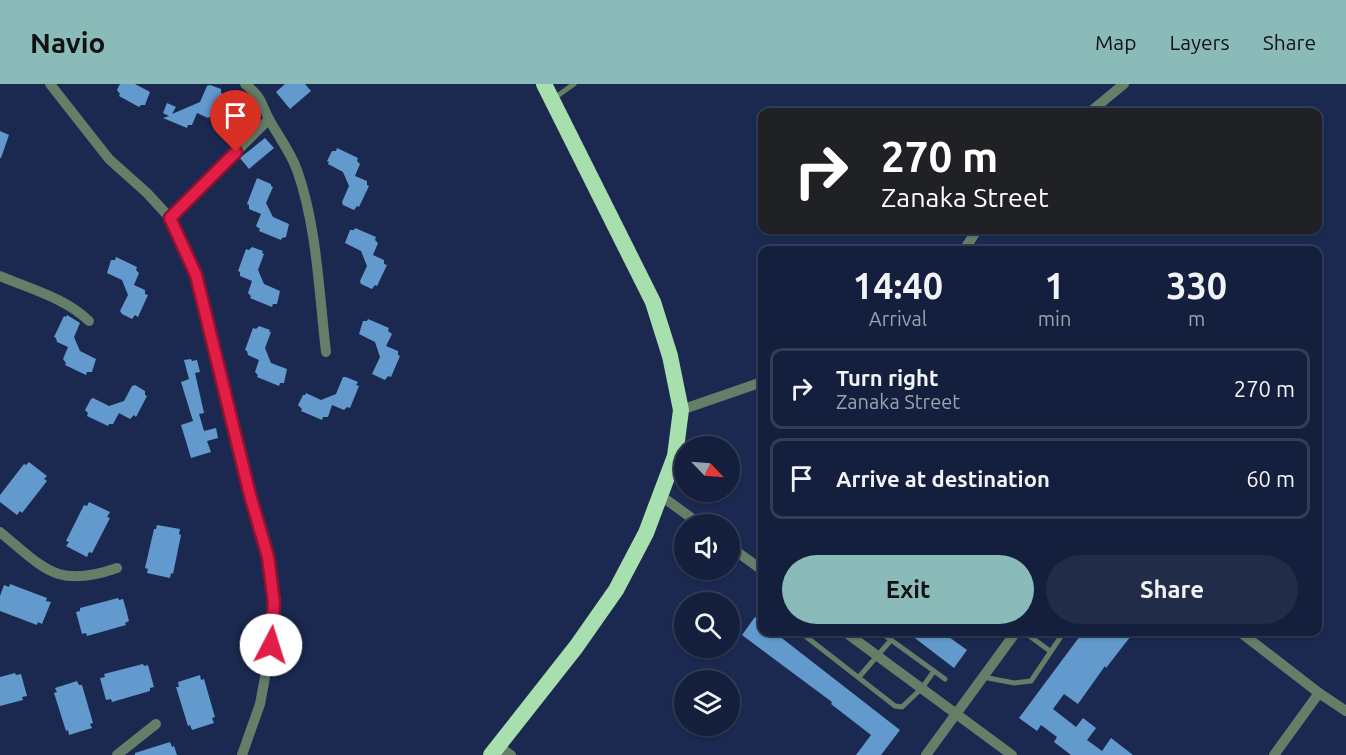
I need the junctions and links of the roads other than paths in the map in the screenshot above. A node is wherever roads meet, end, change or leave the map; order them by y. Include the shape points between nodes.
1 (50, 84) edge
2 (245, 84) edge
3 (544, 84) edge
4 (574, 84) edge
5 (1124, 84) edge
6 (552, 100) junction
7 (1095, 108) edge
8 (269, 119) junction
9 (170, 218) junction
10 (0, 276) edge
11 (89, 321) dead end
12 (326, 352) dead end
13 (758, 383) edge
14 (681, 410) junction
15 (660, 495) junction
16 (686, 514) edge
17 (0, 532) edge
18 (740, 554) edge
19 (758, 567) edge
20 (117, 568) dead end
21 (805, 636) edge
22 (850, 636) edge
23 (886, 636) edge
24 (1013, 636) edge
25 (1029, 636) edge
26 (1061, 636) edge
27 (1245, 636) edge
28 (891, 640) junction
29 (1050, 651) junction
30 (878, 656) junction
31 (934, 671) junction
32 (859, 677) junction
33 (983, 677) junction
34 (945, 679) dead end
35 (922, 688) junction
36 (1319, 693) junction
37 (1346, 711) edge
38 (957, 714) junction
39 (156, 724) dead end
40 (500, 752) edge
41 (117, 755) edge
42 (242, 755) edge
43 (926, 755) edge
44 (1012, 755) edge
45 (1274, 755) edge

1 - 9 street via 110,159
2 - 8 street via 264,104
3 - 6 highway
4 - 6 lane
5 - 7 street
6 - 14 highway via 653,303 670,356
8 - 9 street
8 - 12 street via 297,168 306,200
9 - 42 street via 196,275 268,557 274,603 271,645 260,704
10 - 11 street via 64,302
13 - 14 street
14 - 15 highway via 675,456
15 - 16 street
15 - 40 highway via 646,533 616,590
17 - 20 street via 61,576 96,575
18 - 19 street
21 - 32 lane
22 - 30 street
23 - 28 lane
24 - 33 street
25 - 29 lane
26 - 29 lane
27 - 36 street
28 - 30 lane
28 - 31 lane
29 - 33 lane via 1031,681 1014,683
30 - 32 lane
30 - 35 street
31 - 34 lane
31 - 35 lane
32 - 35 lane via 895,706 902,707
33 - 38 street
35 - 38 street
36 - 37 street
36 - 45 street
38 - 43 street
38 - 44 street
39 - 41 street

